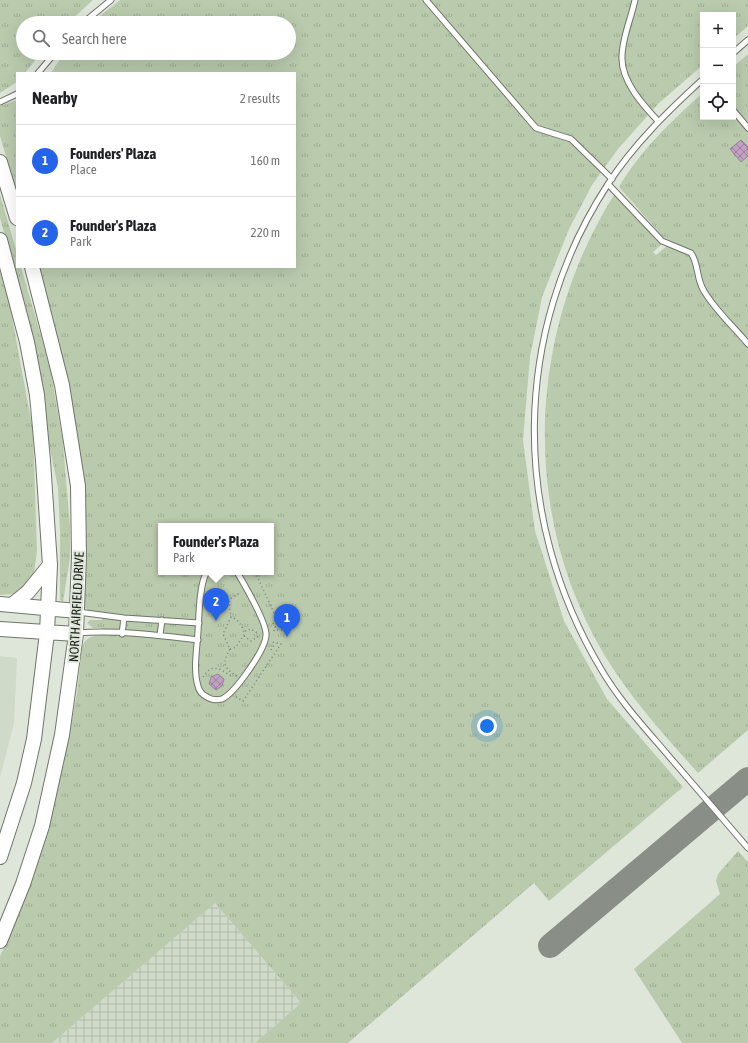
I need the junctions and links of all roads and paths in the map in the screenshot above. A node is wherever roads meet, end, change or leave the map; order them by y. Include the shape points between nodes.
1 (111, 0) edge
2 (426, 0) edge
3 (635, 0) edge
4 (92, 16) edge
5 (748, 40) edge
6 (736, 50) edge
7 (49, 60) edge
8 (39, 72) edge
9 (700, 82) edge
10 (16, 94) edge
11 (0, 102) edge
12 (736, 114) edge
13 (658, 121) junction
14 (748, 128) edge
15 (0, 162) edge
16 (612, 178) junction
17 (608, 184) junction
18 (16, 215) edge
19 (0, 240) edge
20 (32, 268) edge
21 (748, 344) edge
22 (50, 564) junction
23 (206, 575) edge
24 (238, 575) edge
25 (256, 575) edge
26 (246, 590) junction
27 (6, 605) edge
28 (48, 607) junction
29 (77, 611) junction
30 (231, 617) junction
31 (124, 618) junction
32 (162, 620) junction
33 (198, 623) junction
34 (273, 623) dead end
35 (0, 629) edge
36 (277, 630) junction
37 (244, 632) junction
38 (47, 633) junction
39 (76, 634) junction
40 (122, 634) junction
41 (160, 635) junction
42 (244, 636) junction
43 (198, 640) junction
44 (275, 643) junction
45 (230, 649) junction
46 (271, 650) dead end
47 (233, 677) dead end
48 (242, 679) junction
49 (202, 680) dead end
50 (236, 697) dead end
51 (748, 848) edge
52 (0, 857) edge
53 (4, 920) edge
54 (0, 941) edge

1 - 4 lane
2 - 16 lane via 536,128 571,139
3 - 13 lane via 622,58 632,89
5 - 6 lane
7 - 8 lane
9 - 13 lane
10 - 11 lane
12 - 14 lane
13 - 16 lane
15 - 18 main road
16 - 17 lane
17 - 21 lane via 662,241 691,252 703,290
17 - 51 lane via 584,226 566,266 551,308 540,358 534,444 546,537 570,610 602,672 633,714
19 - 22 main road, NORTH AIRFIELD DRIVE via 27,342 37,395
20 - 29 main road, NORTH AIRFIELD DRIVE via 62,385 78,486
22 - 27 main road via 28,592
22 - 28 main road, NORTH AIRFIELD DRIVE
23 - 33 lane
24 - 26 lane
25 - 36 path via 282,630
26 - 30 path via 230,600 228,604
26 - 48 lane via 266,636 262,648
27 - 28 main road
28 - 29 main road
28 - 38 main road, NORTH AIRFIELD DRIVE
29 - 31 lane
29 - 39 main road, NORTH AIRFIELD DRIVE
30 - 37 path via 238,621
30 - 45 path via 222,634
31 - 32 lane
31 - 40 lane
32 - 33 lane
32 - 41 lane
33 - 43 lane
34 - 36 path
35 - 38 main road
36 - 44 path via 274,630 272,642
37 - 42 path
37 - 42 path via 251,629 259,635 251,641
38 - 39 main road
38 - 52 main road, NORTH AIRFIELD DRIVE via 32,746 24,782
39 - 40 lane
39 - 53 main road, NORTH AIRFIELD DRIVE via 62,735 42,826
40 - 41 lane
41 - 43 lane
42 - 45 path via 236,647
43 - 48 lane via 196,680 204,696 212,699 222,698
44 - 46 path
44 - 50 path via 281,644 243,701
45 - 48 path via 224,666
47 - 49 path via 224,670 215,668 206,672
53 - 54 main road, NORTH AIRFIELD DRIVE

